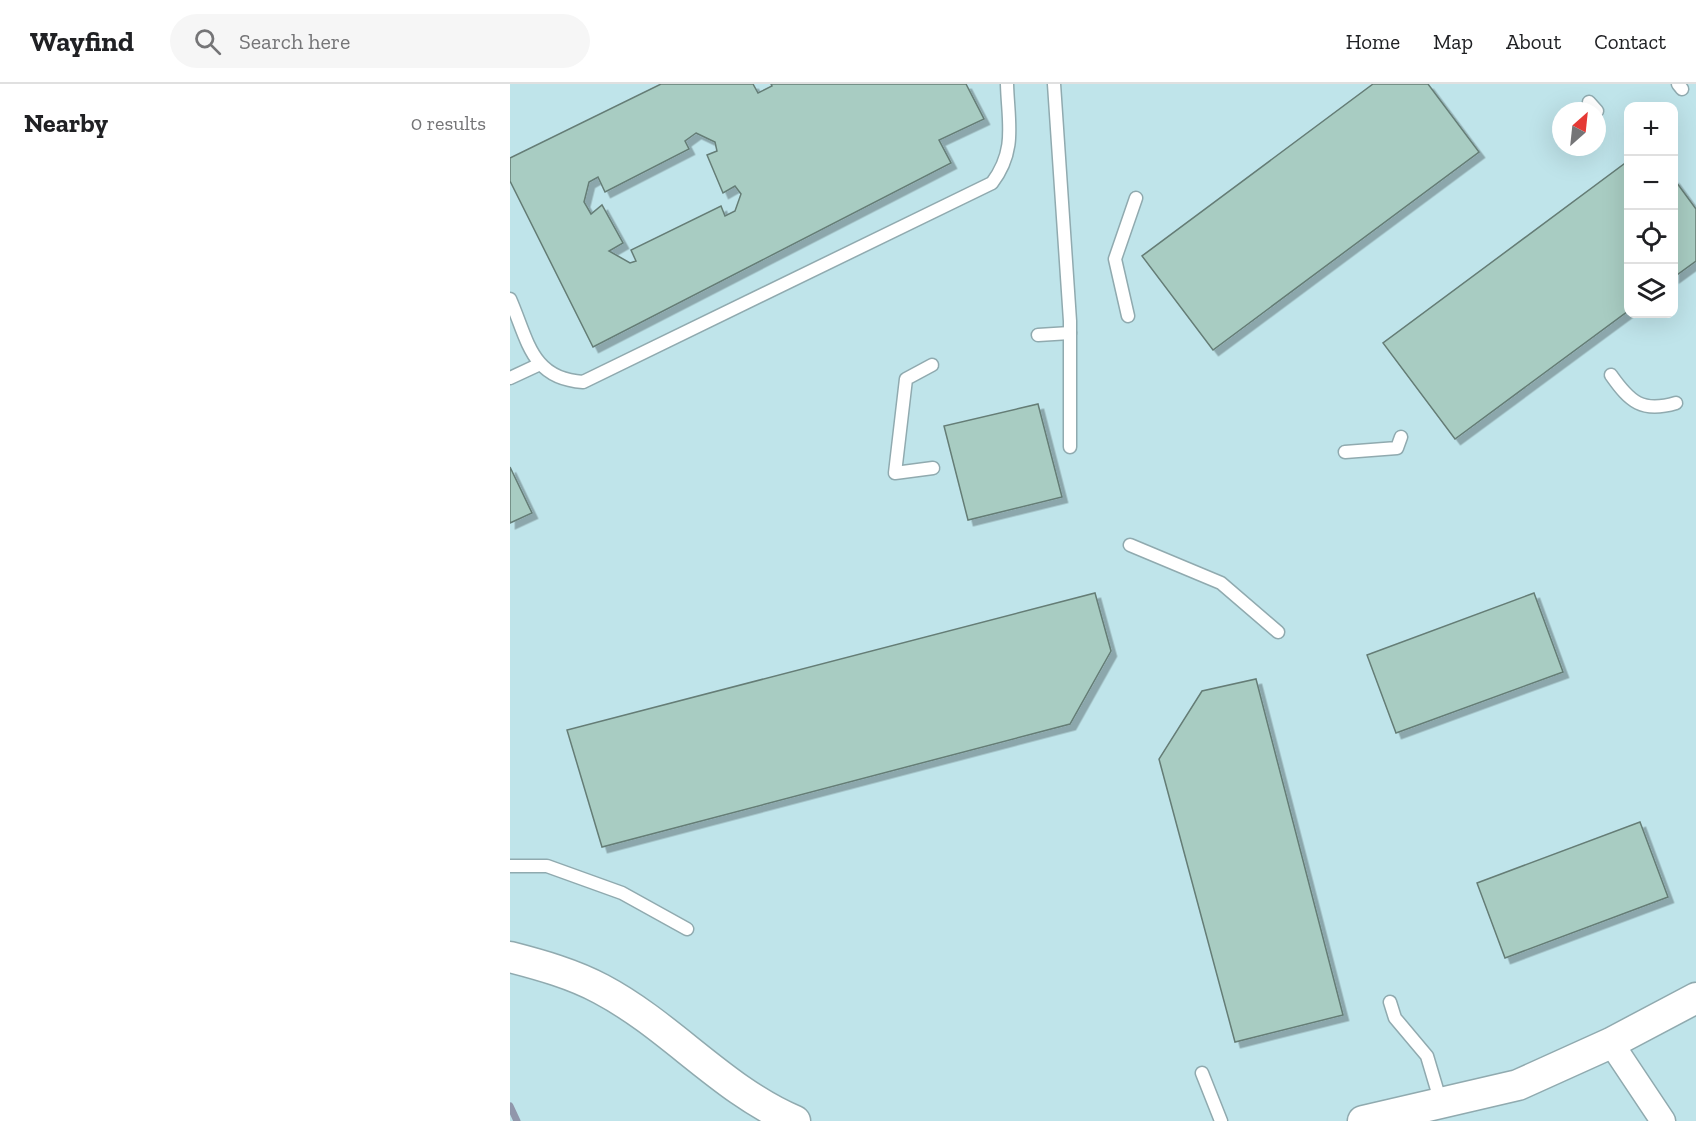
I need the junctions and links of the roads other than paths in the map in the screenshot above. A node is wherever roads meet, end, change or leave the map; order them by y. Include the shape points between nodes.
1 (1007, 84) edge
2 (1054, 84) edge
3 (1136, 198) dead end
4 (510, 299) edge
5 (1128, 315) dead end
6 (1070, 333) junction
7 (1038, 335) dead end
8 (932, 364) dead end
9 (538, 365) junction
10 (1611, 375) dead end
11 (510, 378) edge
12 (1676, 404) dead end
13 (1401, 437) dead end
14 (1070, 447) dead end
15 (1345, 452) dead end
16 (933, 468) dead end
17 (1130, 545) dead end
18 (1278, 632) dead end
19 (510, 866) edge
20 (687, 929) dead end
21 (510, 957) edge
22 (1696, 998) edge
23 (1390, 1002) dead end
24 (1611, 1043) junction
25 (1202, 1073) dead end
26 (1446, 1105) junction
27 (795, 1121) edge
28 (1221, 1121) edge
29 (1363, 1121) edge
30 (1663, 1121) edge

1 - 9 lane via 1009,145 1004,166 992,183 583,382 566,381
2 - 6 lane
3 - 5 lane via 1115,259
4 - 9 lane
6 - 7 lane
6 - 14 lane
8 - 16 lane via 906,379 895,473
9 - 11 lane
10 - 12 lane via 1627,398 1656,409
13 - 15 lane via 1397,447
17 - 18 lane via 1221,583
19 - 20 lane via 547,866 622,893
21 - 27 street via 548,967 601,989 723,1080
22 - 24 street
23 - 26 lane via 1395,1018 1427,1056
24 - 26 street via 1518,1085
24 - 30 street
25 - 28 lane
26 - 29 street

